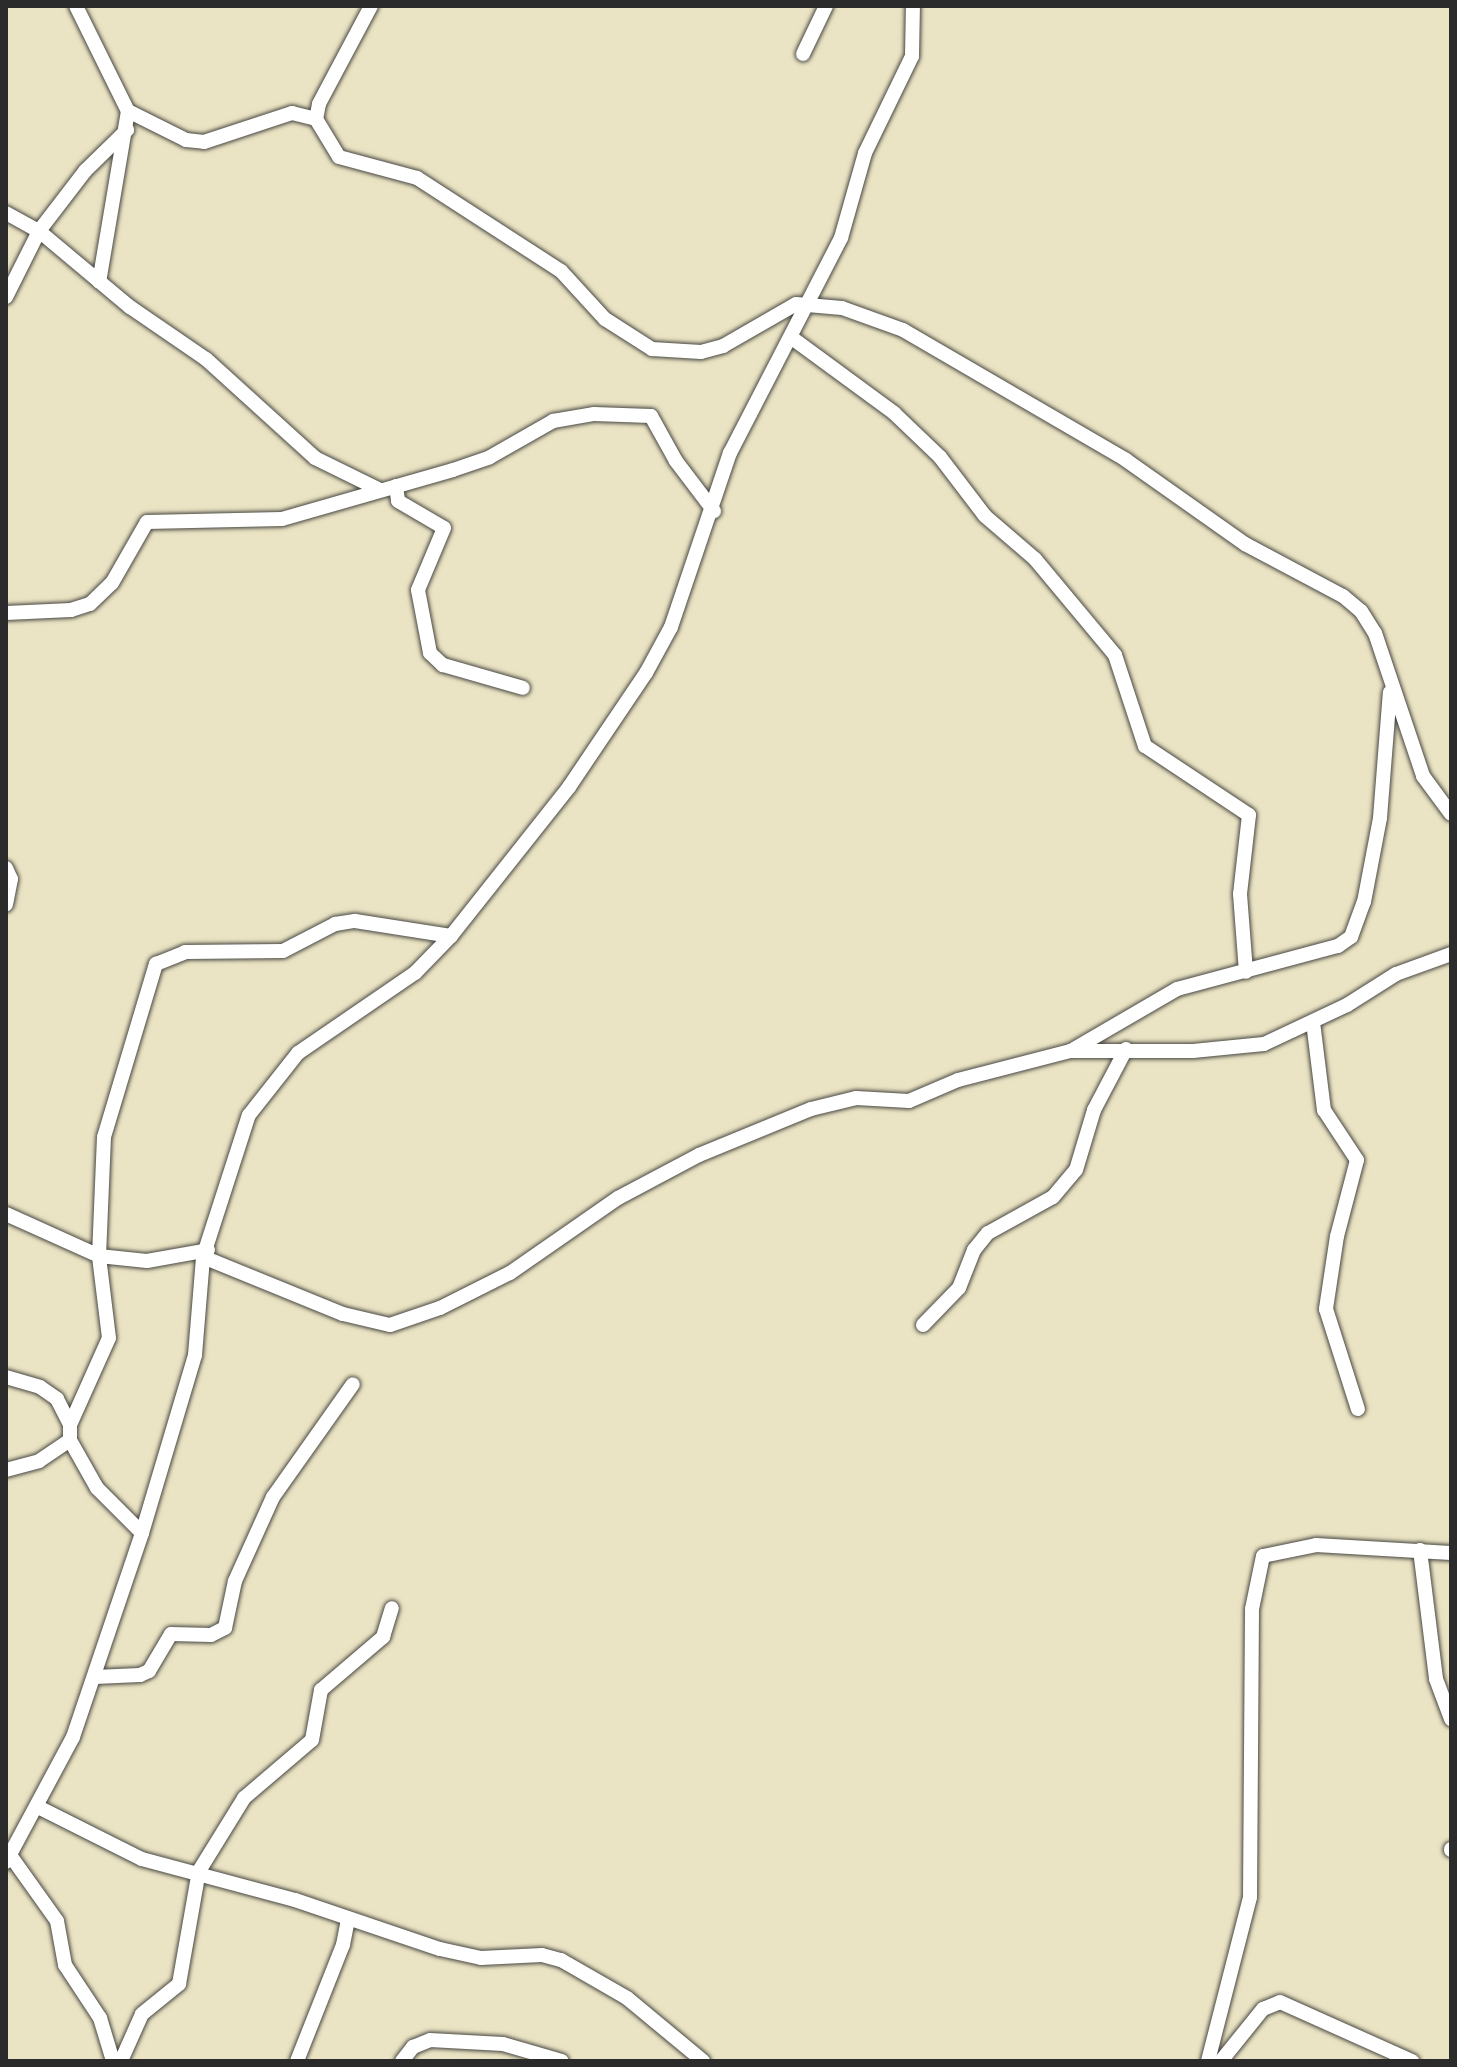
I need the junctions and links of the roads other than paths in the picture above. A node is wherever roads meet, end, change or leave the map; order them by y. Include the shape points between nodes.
1 (76, 6) edge
2 (371, 6) edge
3 (826, 6) edge
4 (917, 10) edge
5 (803, 54) dead end
6 (128, 111) junction
7 (316, 119) junction
8 (129, 129) junction
9 (6, 213) edge
10 (39, 231) junction
11 (99, 282) junction
12 (6, 297) edge
13 (810, 302) junction
14 (792, 338) junction
15 (388, 488) junction
16 (714, 511) junction
17 (6, 613) edge
18 (1391, 684) junction
19 (523, 688) dead end
20 (1451, 814) edge
21 (6, 868) edge
22 (6, 905) edge
23 (451, 936) junction
24 (1451, 954) edge
25 (1246, 972) junction
26 (1313, 1022) junction
27 (1126, 1049) junction
28 (1070, 1051) junction
29 (6, 1214) edge
30 (206, 1254) junction
31 (99, 1256) junction
32 (923, 1325) dead end
33 (6, 1377) edge
34 (353, 1384) dead end
35 (1358, 1409) dead end
36 (70, 1433) junction
37 (6, 1470) edge
38 (142, 1533) junction
39 (1420, 1550) junction
40 (1451, 1553) edge
41 (392, 1608) dead end
42 (95, 1677) junction
43 (1451, 1719) edge
44 (38, 1807) junction
45 (8, 1858) edge
46 (199, 1871) junction
47 (348, 1919) junction
48 (113, 2061) edge
49 (121, 2061) edge
50 (297, 2061) edge
51 (402, 2061) edge
52 (562, 2061) edge
53 (703, 2061) edge
54 (1208, 2061) edge
55 (1221, 2061) edge
56 (1412, 2061) edge

1 - 6 street
2 - 7 street via 334,70
3 - 5 street
4 - 13 street via 907,70 865,153 849,215
6 - 7 street via 186,140 204,142 292,113
6 - 8 street
7 - 13 street via 339,157 417,178 561,271 605,319 652,349 701,352 723,346 785,307
8 - 10 street via 85,171
8 - 11 street
9 - 10 street
10 - 11 street
10 - 12 street
11 - 15 street via 206,359 315,458
13 - 14 street
13 - 18 street via 842,308 916,338 1126,460 1245,544 1343,596 1375,633
14 - 16 street via 730,453
14 - 25 street via 894,413 940,457 985,516 1035,559 1115,655 1145,746 1249,815 1240,894
15 - 16 street via 490,457 553,421 639,414 658,421 676,461
15 - 17 street via 282,519 147,522 112,583 90,604
15 - 19 street via 398,501 444,528 418,590 430,653 443,665
16 - 23 street via 671,627 618,719
18 - 20 street via 1423,776
18 - 25 street via 1380,818 1359,922 1338,946
21 - 22 street via 11,879
23 - 30 street via 415,973 328,1027 277,1074 249,1115
23 - 31 street via 355,921 335,924 283,951 185,952 162,958 150,976 133,1051 107,1119
24 - 26 street via 1396,974
25 - 28 street via 1177,989
26 - 27 street via 1264,1044 1237,1049
26 - 35 street via 1324,1110 1357,1160 1337,1236 1326,1309
27 - 28 street
27 - 32 street via 1094,1110 1076,1170 1053,1197 988,1233 974,1250 959,1288
28 - 30 street via 958,1080 909,1101 847,1099 811,1109 699,1155 618,1198 510,1273 440,1308 390,1325 343,1314
29 - 31 street
30 - 31 street via 147,1261
30 - 38 street via 195,1355
31 - 36 street via 109,1338
33 - 36 street via 48,1393
34 - 42 street via 273,1497 235,1581 225,1628 211,1635 171,1634 149,1671 140,1675
36 - 37 street via 39,1461
36 - 38 street via 97,1488
38 - 42 street
39 - 40 street
39 - 43 street via 1436,1679
39 - 54 street via 1316,1545 1269,1553 1260,1564 1252,1609 1250,1897
41 - 46 street via 383,1637 321,1690 312,1740 244,1798
42 - 44 street
44 - 45 street
44 - 46 street via 129,1854
45 - 48 street via 57,1921 65,1965 100,2018
46 - 47 street
46 - 49 street via 179,1984 142,2014
47 - 50 street via 343,1945
47 - 53 street via 458,1954 542,1955 576,1966 627,1998
51 - 52 street via 413,2047 430,2040 503,2044
55 - 56 street via 1263,2009 1280,2002

